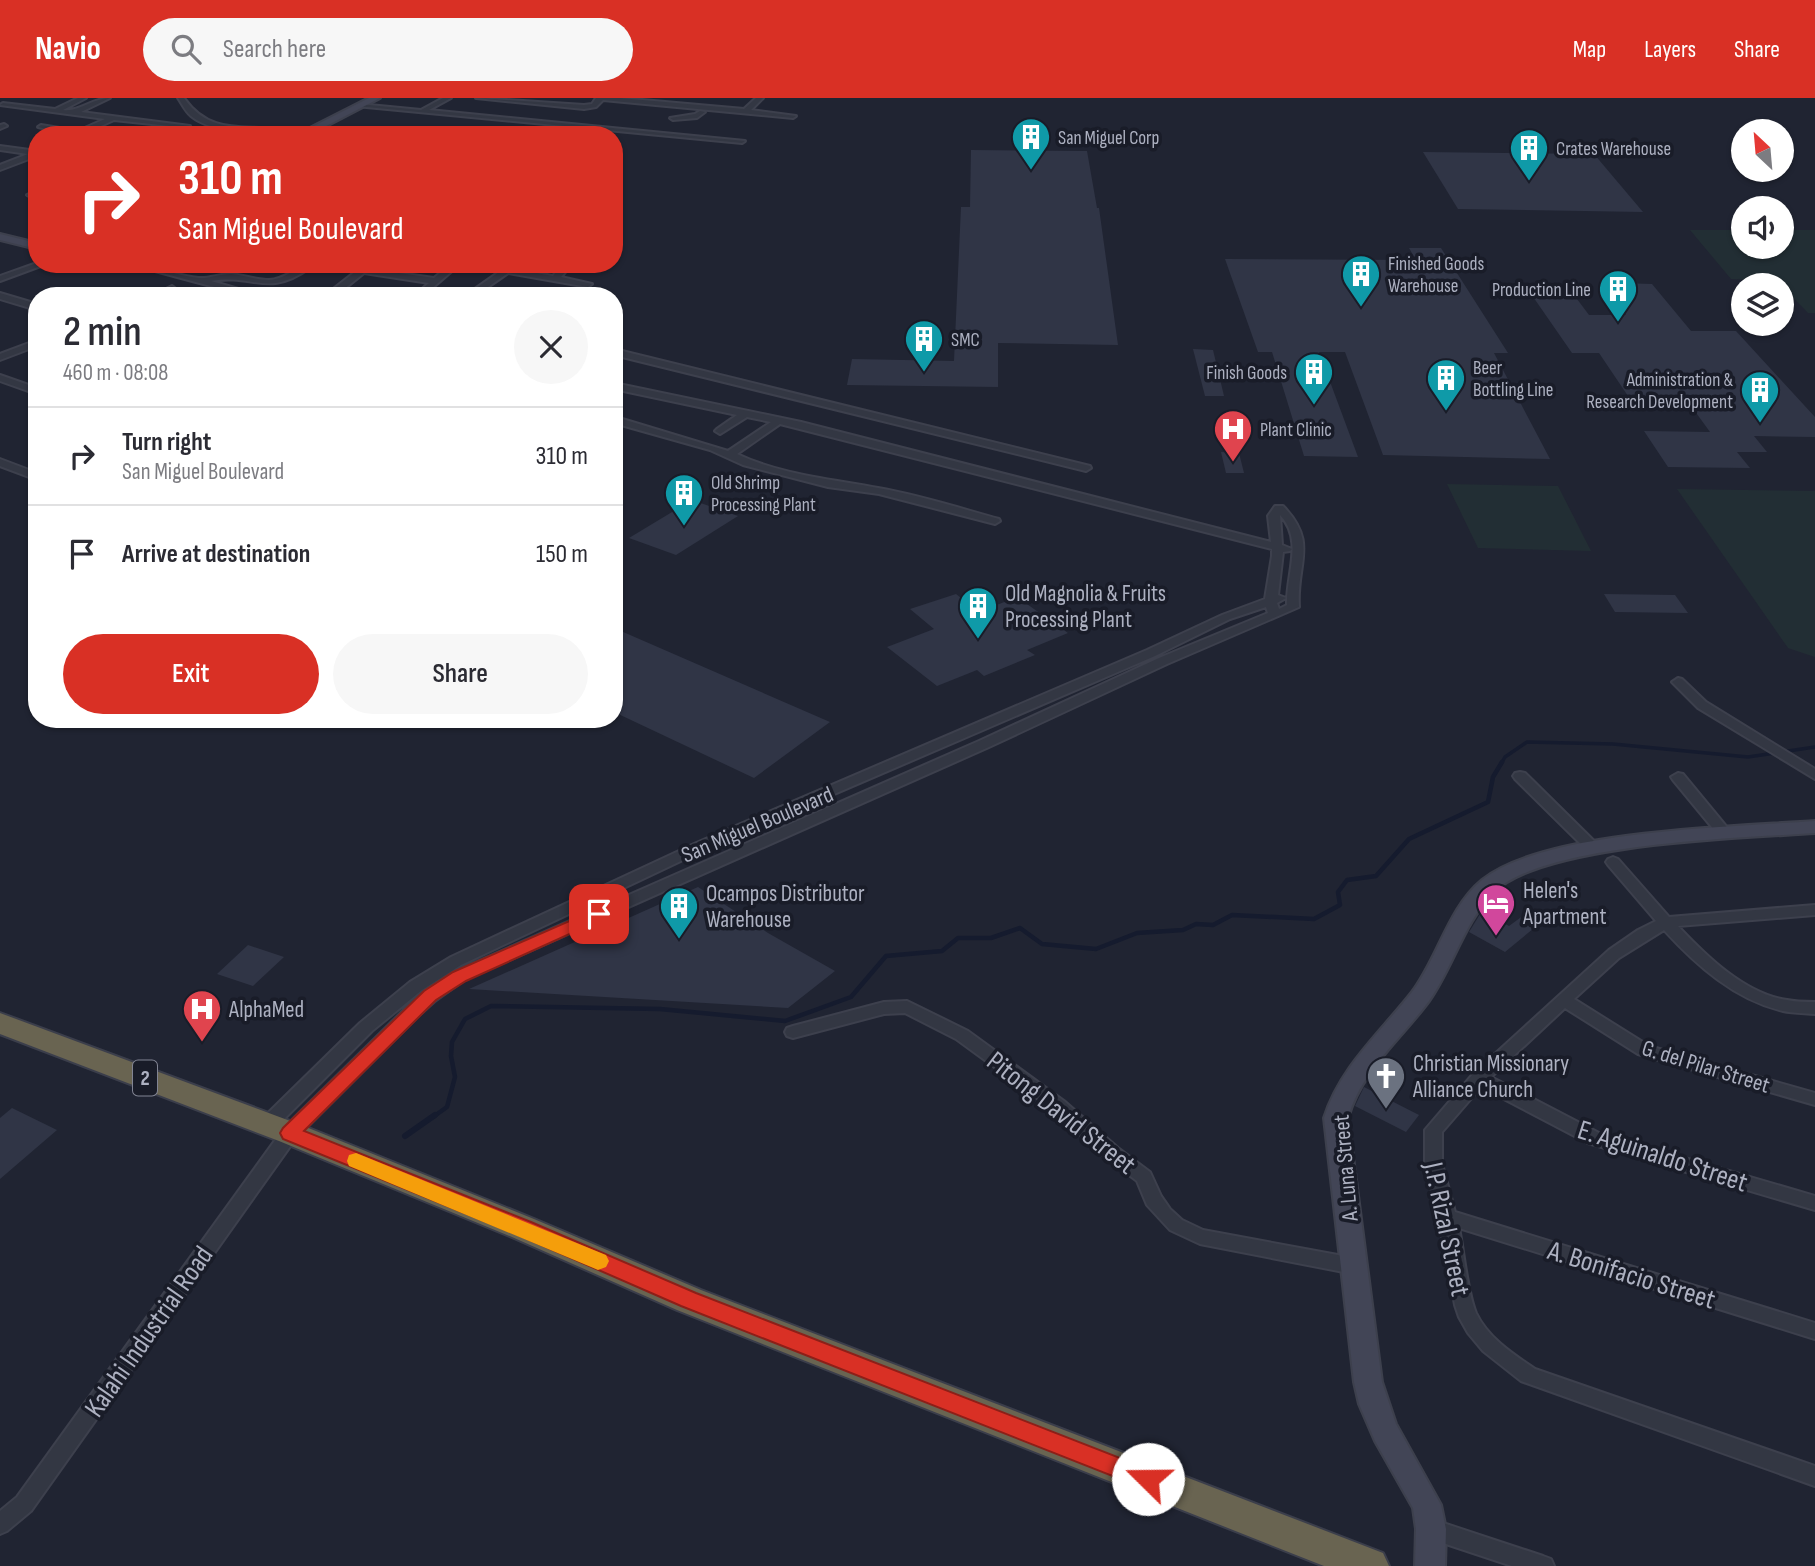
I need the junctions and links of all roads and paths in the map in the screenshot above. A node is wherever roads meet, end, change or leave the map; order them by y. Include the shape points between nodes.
1 (83, 98) edge
2 (107, 98) edge
3 (181, 98) edge
4 (378, 98) edge
5 (448, 98) edge
6 (479, 98) edge
7 (541, 98) edge
8 (601, 98) edge
9 (663, 98) edge
10 (706, 98) edge
11 (760, 98) edge
12 (623, 99) edge
13 (28, 103) dead end
14 (533, 103) junction
15 (656, 103) junction
16 (3, 106) dead end
17 (359, 106) junction
18 (18, 107) junction
19 (694, 107) junction
20 (706, 108) junction
21 (498, 109) dead end
22 (55, 111) junction
23 (746, 111) junction
24 (421, 112) junction
25 (75, 113) junction
26 (697, 116) junction
27 (793, 116) dead end
28 (114, 117) junction
29 (483, 118) junction
30 (673, 118) dead end
31 (710, 118) dead end
32 (94, 126) edge
33 (187, 126) edge
34 (221, 126) edge
35 (317, 126) edge
36 (573, 126) edge
37 (623, 130) edge
38 (742, 141) dead end
39 (3, 150) edge
40 (28, 152) edge
41 (28, 156) edge
42 (0, 168) edge
43 (0, 237) edge
44 (28, 244) edge
45 (28, 269) edge
46 (168, 273) edge
47 (206, 273) edge
48 (298, 273) edge
49 (359, 273) edge
50 (396, 273) edge
51 (445, 273) edge
52 (504, 273) edge
53 (525, 273) edge
54 (560, 273) edge
55 (555, 278) junction
56 (0, 279) edge
57 (196, 280) junction
58 (435, 281) junction
59 (588, 284) dead end
60 (223, 287) edge
61 (341, 287) edge
62 (428, 287) edge
63 (482, 287) edge
64 (0, 296) edge
65 (28, 304) edge
66 (28, 346) edge
67 (623, 354) edge
68 (0, 357) edge
69 (0, 378) edge
70 (28, 388) edge
71 (623, 388) edge
72 (746, 413) junction
73 (779, 420) junction
74 (623, 423) edge
75 (720, 431) dead end
76 (728, 454) junction
77 (0, 462) edge
78 (28, 466) edge
79 (1086, 467) dead end
80 (20, 469) junction
81 (28, 473) edge
82 (995, 521) dead end
83 (1278, 547) junction
84 (1298, 552) junction
85 (1272, 608) junction
86 (1678, 682) dead end
87 (1051, 696) junction
88 (1065, 707) junction
89 (1815, 775) edge
90 (1520, 776) dead end
91 (1678, 777) dead end
92 (1815, 827) edge
93 (1725, 834) junction
94 (699, 848) junction
95 (1593, 848) junction
96 (718, 862) junction
97 (1613, 862) dead end
98 (608, 892) junction
99 (622, 904) junction
100 (1815, 910) edge
101 (1667, 922) junction
102 (1565, 1001) junction
103 (1815, 1008) edge
104 (0, 1023) edge
105 (793, 1032) dead end
106 (1479, 1077) junction
107 (1815, 1099) edge
108 (278, 1129) junction
109 (1815, 1203) edge
110 (1448, 1217) junction
111 (1354, 1266) junction
112 (1815, 1331) edge
113 (1815, 1476) edge
114 (0, 1524) edge
115 (1432, 1529) junction
116 (1354, 1563) edge
117 (1430, 1566) edge
118 (1544, 1566) edge

1 - 22 street
2 - 25 street
3 - 34 street via 192,114
4 - 17 street
5 - 24 street
6 - 14 street
7 - 14 street
8 - 12 street
8 - 14 street via 588,107
9 - 15 street
10 - 19 street
11 - 23 street
12 - 15 street
13 - 18 street
15 - 19 street
16 - 18 street
17 - 24 street
17 - 35 street
18 - 22 street
19 - 20 street
20 - 23 street
20 - 26 street
21 - 29 street
22 - 25 street
23 - 27 street
24 - 29 street
25 - 28 street
26 - 30 street
26 - 31 street
28 - 32 street
28 - 33 street
29 - 36 street
37 - 38 street
39 - 40 street
41 - 42 street
43 - 44 street
45 - 56 street
46 - 57 street
47 - 57 street
48 - 57 street via 278,283 227,275
49 - 61 street
50 - 58 street
51 - 58 street
52 - 63 street
53 - 55 street
54 - 55 street
55 - 59 street
57 - 60 street
58 - 62 street
64 - 65 street
66 - 68 street
67 - 79 street
69 - 70 street
71 - 72 street
72 - 73 street
72 - 75 street
73 - 76 street
73 - 83 street
74 - 76 street
76 - 82 street via 828,484 879,491
77 - 80 street
78 - 80 street
80 - 81 street
83 - 84 street
83 - 84 street via 1273,516 1279,508 1293,519 1301,543
83 - 85 street
84 - 85 street, San Miguel Boulevard via 1292,600
85 - 87 street, San Miguel Boulevard via 1226,617
85 - 88 street, San Miguel Boulevard
86 - 89 street via 1702,705
87 - 88 street
87 - 94 street, San Miguel Boulevard
88 - 96 street, San Miguel Boulevard
90 - 95 street
91 - 93 street
92 - 93 street, A. Luna Street
93 - 95 street, A. Luna Street
94 - 96 street
94 - 98 street, San Miguel Boulevard
95 - 111 street, A. Luna Street via 1526,864 1489,884 1463,917 1428,987 1344,1091 1336,1118
96 - 99 street, San Miguel Boulevard
97 - 101 street
98 - 99 street
98 - 108 street, San Miguel Boulevard via 430,976 366,1027
99 - 108 street, San Miguel Boulevard via 459,976
100 - 101 street, J.P. Rizal Street
101 - 102 street, J.P. Rizal Street via 1615,954
101 - 103 street via 1734,986 1764,999
102 - 106 street, J.P. Rizal Street
102 - 107 street, G. del Pilar Street via 1644,1050
104 - 108 highway, 2
105 - 111 street, Pitong David Street via 884,1008 907,1007 962,1035 1058,1105 1144,1177 1164,1214 1187,1231
106 - 109 street, E. Aguinaldo Street via 1594,1138
106 - 110 street, J.P. Rizal Street via 1434,1130 1431,1141 1433,1169
108 - 114 street, Kalahi Industrial Road via 24,1504
108 - 116 highway, 2 via 689,1300
110 - 112 street, A. Bonifacio Street
110 - 113 street, J.P. Rizal Street via 1468,1317 1493,1351 1528,1375
111 - 115 street, A. Luna Street via 1373,1404 1427,1505
115 - 117 street, A. Luna Street
115 - 118 street

